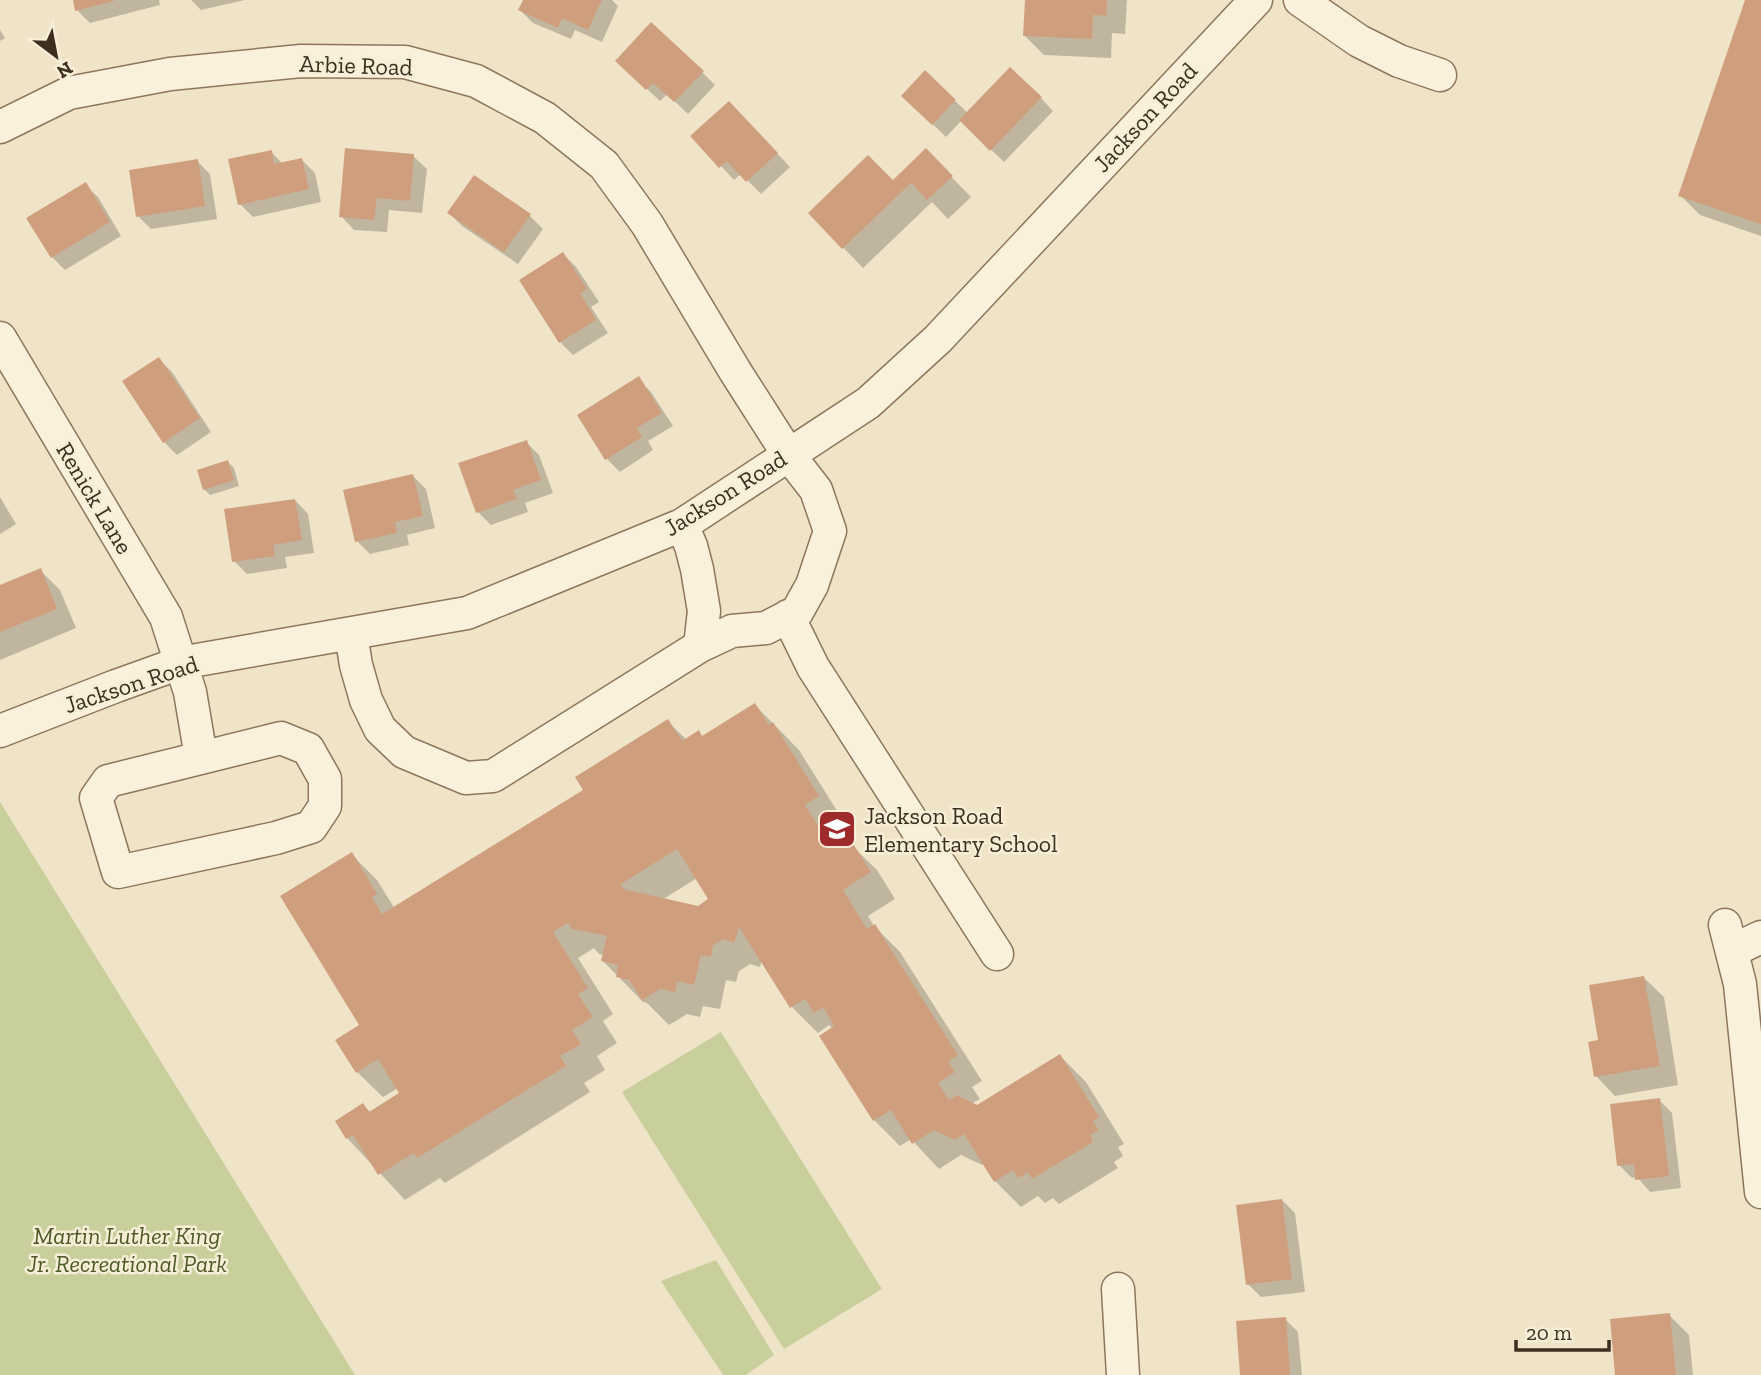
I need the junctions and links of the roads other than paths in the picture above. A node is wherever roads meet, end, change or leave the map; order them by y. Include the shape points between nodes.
1 (1256, 0) edge
2 (1300, 0) edge
3 (1440, 75) dead end
4 (0, 127) edge
5 (0, 338) edge
6 (788, 454) junction
7 (682, 525) junction
8 (788, 616) junction
9 (351, 634) junction
10 (700, 646) junction
11 (180, 663) junction
12 (0, 732) edge
13 (201, 757) junction
14 (1761, 937) edge
15 (998, 954) dead end
16 (1759, 1146) edge
17 (1761, 1192) edge
18 (1118, 1289) dead end
19 (1123, 1375) edge

1 - 6 street, Jackson Road via 938,339 868,403
2 - 3 street via 1359,41
4 - 6 street, Arbie Road via 69,93 170,74 301,61 405,62 476,81 545,118 604,165 647,224
5 - 11 street, Renick Lane via 166,617
6 - 7 street, Jackson Road
6 - 8 street, Arbie Road via 816,491 830,531 812,585 797,612
7 - 9 street, Jackson Road via 467,613
7 - 10 street via 697,569 704,611
8 - 10 street via 766,628 732,631
8 - 15 street via 813,667
9 - 10 street via 366,700 380,729 404,752 466,778 493,776
9 - 11 street, Jackson Road
11 - 12 street, Jackson Road
11 - 13 street, Renick Lane
13 - 13 street via 281,738 308,749 325,779 326,806 311,827 118,872 96,798 108,780
14 - 16 street via 1729,938 1740,984
16 - 17 street
18 - 19 street

